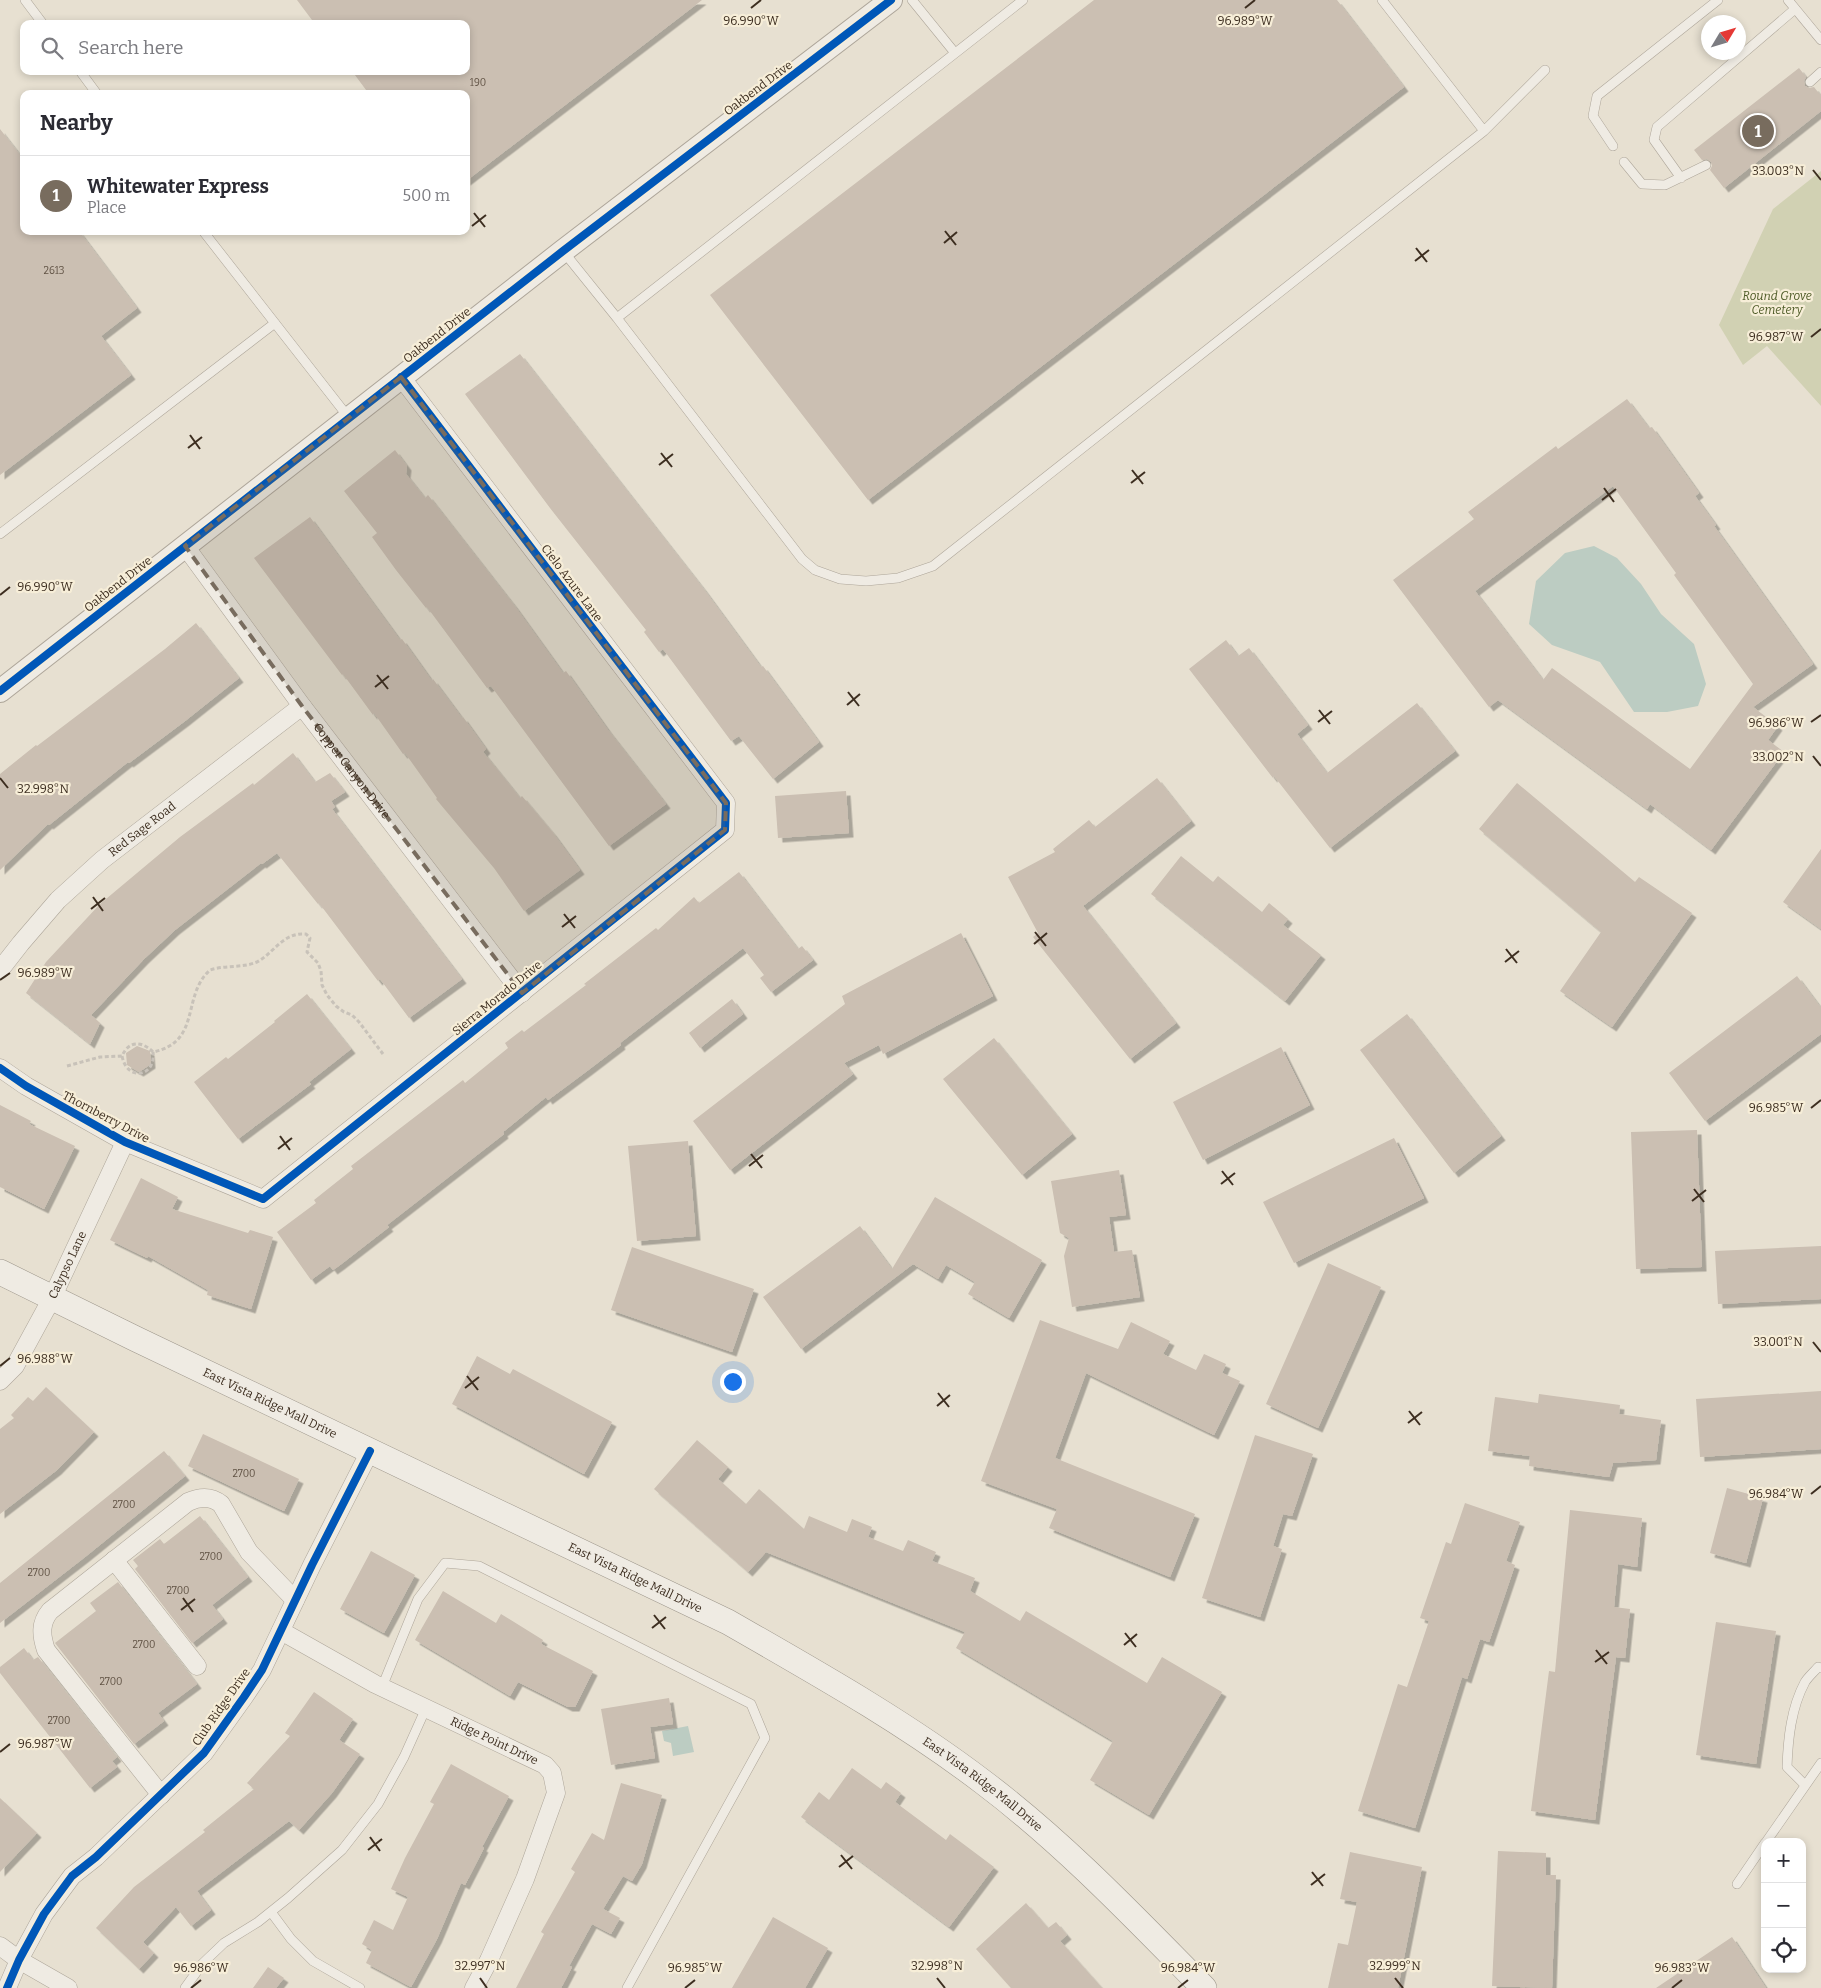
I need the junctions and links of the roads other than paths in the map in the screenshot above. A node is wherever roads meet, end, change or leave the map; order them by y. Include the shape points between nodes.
1 (24, 0) edge
2 (891, 0) edge
3 (912, 0) edge
4 (1023, 0) edge
5 (1382, 0) edge
6 (1718, 0) edge
7 (1788, 0) edge
8 (1795, 9) junction
9 (40, 20) edge
10 (1821, 40) edge
11 (955, 54) junction
12 (1545, 70) dead end
13 (1821, 72) edge
14 (83, 75) edge
15 (1810, 82) dead end
16 (94, 90) edge
17 (1484, 131) junction
18 (1613, 146) dead end
19 (1624, 162) dead end
20 (1706, 165) dead end
21 (1681, 178) junction
22 (206, 235) edge
23 (563, 251) junction
24 (617, 318) junction
25 (275, 323) junction
26 (401, 377) junction
27 (349, 418) junction
28 (0, 534) edge
29 (185, 546) junction
30 (0, 691) edge
31 (302, 706) junction
32 (726, 803) joint
33 (0, 970) edge
34 (522, 992) junction
35 (0, 1068) edge
36 (125, 1142) junction
37 (263, 1199) joint
38 (0, 1272) edge
39 (52, 1298) junction
40 (0, 1380) edge
41 (370, 1451) junction
42 (114, 1560) junction
43 (295, 1600) junction
44 (281, 1631) junction
45 (197, 1666) dead end
46 (1821, 1668) edge
47 (382, 1687) junction
48 (426, 1708) junction
49 (1821, 1762) edge
50 (1805, 1785) junction
51 (161, 1795) junction
52 (1768, 1838) edge
53 (1761, 1849) edge
54 (1737, 1884) dead end
55 (271, 1912) junction
56 (0, 1946) edge
57 (19, 1960) junction
58 (7, 1988) edge
59 (68, 1988) edge
60 (185, 1988) edge
61 (360, 1988) edge
62 (474, 1988) edge
63 (627, 1988) edge
64 (1204, 1988) edge

1 - 9 lane
2 - 23 street, Oakbend Drive
3 - 11 lane
4 - 11 lane
5 - 17 lane
6 - 18 lane via 1597,96 1593,116
7 - 8 lane
8 - 10 lane
8 - 21 lane via 1657,127 1654,140
11 - 24 lane
12 - 17 lane
13 - 15 lane
14 - 16 lane
17 - 24 lane via 933,566 898,578 840,579 815,570 802,559
19 - 21 lane via 1642,184 1665,185
20 - 21 lane
22 - 25 lane
23 - 24 lane
23 - 26 street, Oakbend Drive
25 - 27 lane
25 - 28 lane
26 - 27 street, Oakbend Drive
26 - 32 street, Cielo Azure Lane
27 - 29 street, Oakbend Drive
29 - 30 street, Oakbend Drive
29 - 31 street, Copper Canyon Drive
31 - 33 street, Red Sage Road via 102,860 58,900
31 - 34 street, Copper Canyon Drive
32 - 34 street, Sierra Morado Drive via 724,830
34 - 37 street, Sierra Morado Drive
35 - 36 street, Thornberry Drive
36 - 37 street, Thornberry Drive
36 - 39 street, Calypso Lane
38 - 39 main road, East Vista Ridge Mall Drive
39 - 40 street, Calypso Lane via 15,1366
39 - 41 main road, East Vista Ridge Mall Drive
41 - 43 street, Club Ridge Drive
41 - 64 main road, East Vista Ridge Mall Drive via 728,1622 896,1721 983,1782 1039,1827 1123,1905
42 - 43 street via 188,1502 202,1498 216,1500 233,1521 249,1552
42 - 45 street
42 - 51 street via 44,1617 43,1640 46,1650
43 - 44 street, Club Ridge Drive
44 - 47 street, Ridge Point Drive
44 - 51 street, Club Ridge Drive via 262,1670 204,1753
46 - 50 lane via 1818,1667 1805,1681 1792,1718 1788,1747 1788,1767
47 - 48 street, Ridge Point Drive
47 - 63 lane via 418,1599 445,1563 480,1566 751,1704 765,1738
48 - 55 lane via 378,1804 342,1850
48 - 62 street, Ridge Point Drive via 545,1765 555,1783 556,1793 525,1879
49 - 50 lane
50 - 52 lane
51 - 57 street, Club Ridge Drive via 72,1876 44,1914
53 - 54 lane
55 - 60 lane via 224,1943 203,1963
55 - 61 lane via 291,1940 313,1962
56 - 57 street
57 - 58 street, Club Ridge Drive
57 - 59 street

